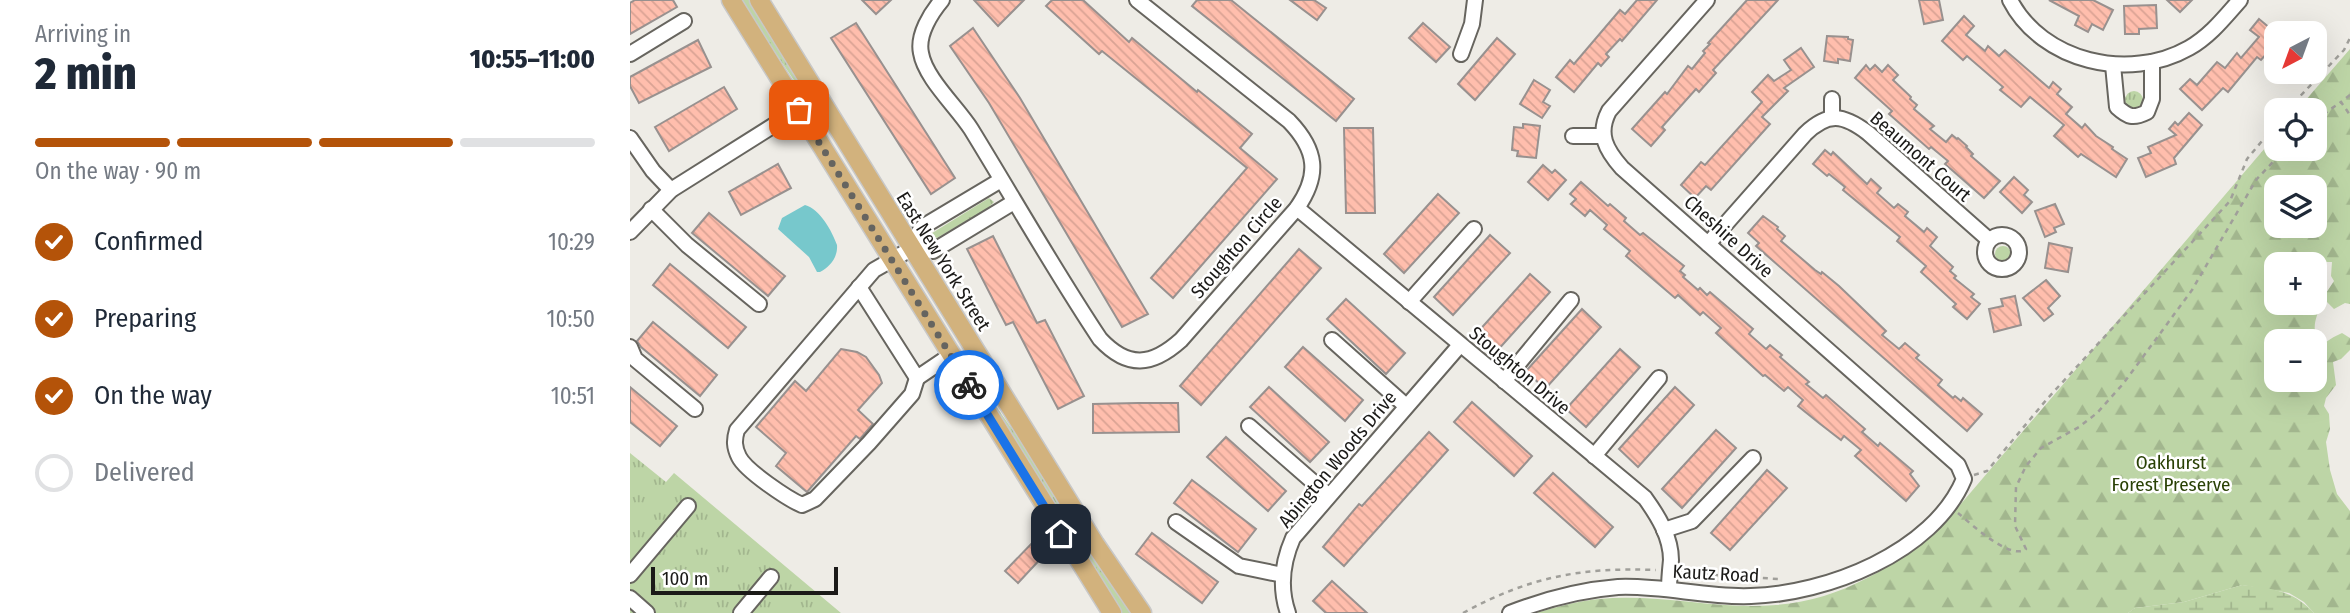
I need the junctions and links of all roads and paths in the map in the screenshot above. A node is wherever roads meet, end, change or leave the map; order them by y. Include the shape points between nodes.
1 (731, 0) edge
2 (759, 0) edge
3 (942, 0) edge
4 (1137, 0) edge
5 (1475, 0) edge
6 (1707, 0) edge
7 (1997, 0) edge
8 (2008, 0) edge
9 (2240, 0) edge
10 (684, 21) dead end
11 (2350, 38) edge
12 (630, 54) edge
13 (1461, 54) dead end
14 (2152, 62) junction
15 (2113, 65) junction
16 (2350, 95) edge
17 (2298, 98) edge
18 (1832, 99) dead end
19 (2341, 102) junction
20 (799, 110) junction
21 (2327, 112) edge
22 (2350, 115) edge
23 (1832, 117) junction
24 (1602, 135) junction
25 (1573, 136) dead end
26 (630, 138) edge
27 (2264, 138) edge
28 (2274, 161) edge
29 (1001, 180) junction
30 (671, 190) junction
31 (1014, 202) junction
32 (1297, 208) junction
33 (651, 209) junction
34 (1474, 229) dead end
35 (630, 232) edge
36 (1989, 240) dead end
37 (1708, 244) junction
38 (911, 248) junction
39 (892, 261) junction
40 (859, 287) junction
41 (1571, 300) dead end
42 (1409, 302) junction
43 (759, 304) dead end
44 (1332, 340) dead end
45 (1460, 345) junction
46 (630, 347) edge
47 (951, 355) junction
48 (917, 378) junction
49 (1659, 378) dead end
50 (1504, 381) junction
51 (1406, 406) junction
52 (695, 409) dead end
53 (1249, 426) dead end
54 (1594, 456) junction
55 (1753, 458) dead end
56 (1987, 471) dead end
57 (1964, 479) joint
58 (1328, 495) junction
59 (688, 506) dead end
60 (1949, 506) junction
61 (1176, 522) dead end
62 (1664, 530) junction
63 (1655, 570) dead end
64 (1686, 574) dead end
65 (630, 575) edge
66 (1283, 575) junction
67 (771, 577) dead end
68 (1781, 579) dead end
69 (1669, 589) junction
70 (630, 598) edge
71 (647, 613) edge
72 (741, 613) edge
73 (1112, 613) edge
74 (1142, 613) edge
75 (1288, 613) edge
76 (1463, 613) edge
77 (1510, 613) edge

1 - 20 main road
2 - 38 main road, East New York Street
3 - 29 street, Stoughton Circle via 926,24 920,53
4 - 32 street, Stoughton Circle via 1302,135 1310,153 1312,180
5 - 13 street
6 - 24 street via 1609,111
7 - 8 street
8 - 15 street via 2051,44 2080,58
9 - 14 street via 2200,41
10 - 12 street
11 - 17 path
14 - 15 street
14 - 15 street via 2152,99 2147,112 2136,117 2126,116 2117,107
16 - 19 path
18 - 23 street
19 - 21 path
19 - 22 path
20 - 30 street
20 - 39 main road
23 - 36 street, Beaumont Court via 1868,133
23 - 37 street via 1805,134
24 - 25 street
24 - 37 street, Cheshire Drive via 1622,167
26 - 30 street
27 - 56 path via 2247,159 2230,201 2047,399
28 - 60 path via 2256,180 2192,290 2123,384 2097,413 2041,448 2026,466 2016,487 2015,506 2015,526 2024,552 1984,535
29 - 31 street, Stoughton Circle
29 - 38 street via 924,226
30 - 33 street
31 - 32 street, Stoughton Circle via 1100,339 1123,357 1147,362 1181,340
31 - 38 street via 933,251
32 - 42 street, Stoughton Drive
33 - 35 street
33 - 43 street
34 - 42 street
37 - 57 street, Cheshire Drive via 1958,465
38 - 39 street
38 - 74 main road, East New York Street
39 - 40 street via 874,270
39 - 47 main road
40 - 48 street
40 - 48 street via 737,430 734,442 740,460 788,499 802,505 815,499 912,394
41 - 50 street
42 - 45 street, Stoughton Drive
44 - 51 street
45 - 50 street, Stoughton Drive
45 - 51 street, Abington Woods Drive
46 - 52 street via 635,359
47 - 48 street
47 - 73 main road
49 - 54 street
50 - 54 street, Stoughton Drive
51 - 58 street, Abington Woods Drive
53 - 58 street
54 - 62 street, Stoughton Drive via 1645,498
55 - 62 street via 1692,522
57 - 60 street, Kautz Road
58 - 66 street, Abington Woods Drive via 1293,538
59 - 65 street
60 - 69 street, Kautz Road via 1907,544 1828,584 1748,597
61 - 66 street via 1239,566
62 - 69 street, Stoughton Drive via 1671,558
63 - 76 path via 1549,577 1492,597
64 - 68 path
66 - 75 street, Abington Woods Drive
67 - 72 street
69 - 77 street, Kautz Road via 1586,590
70 - 71 street

